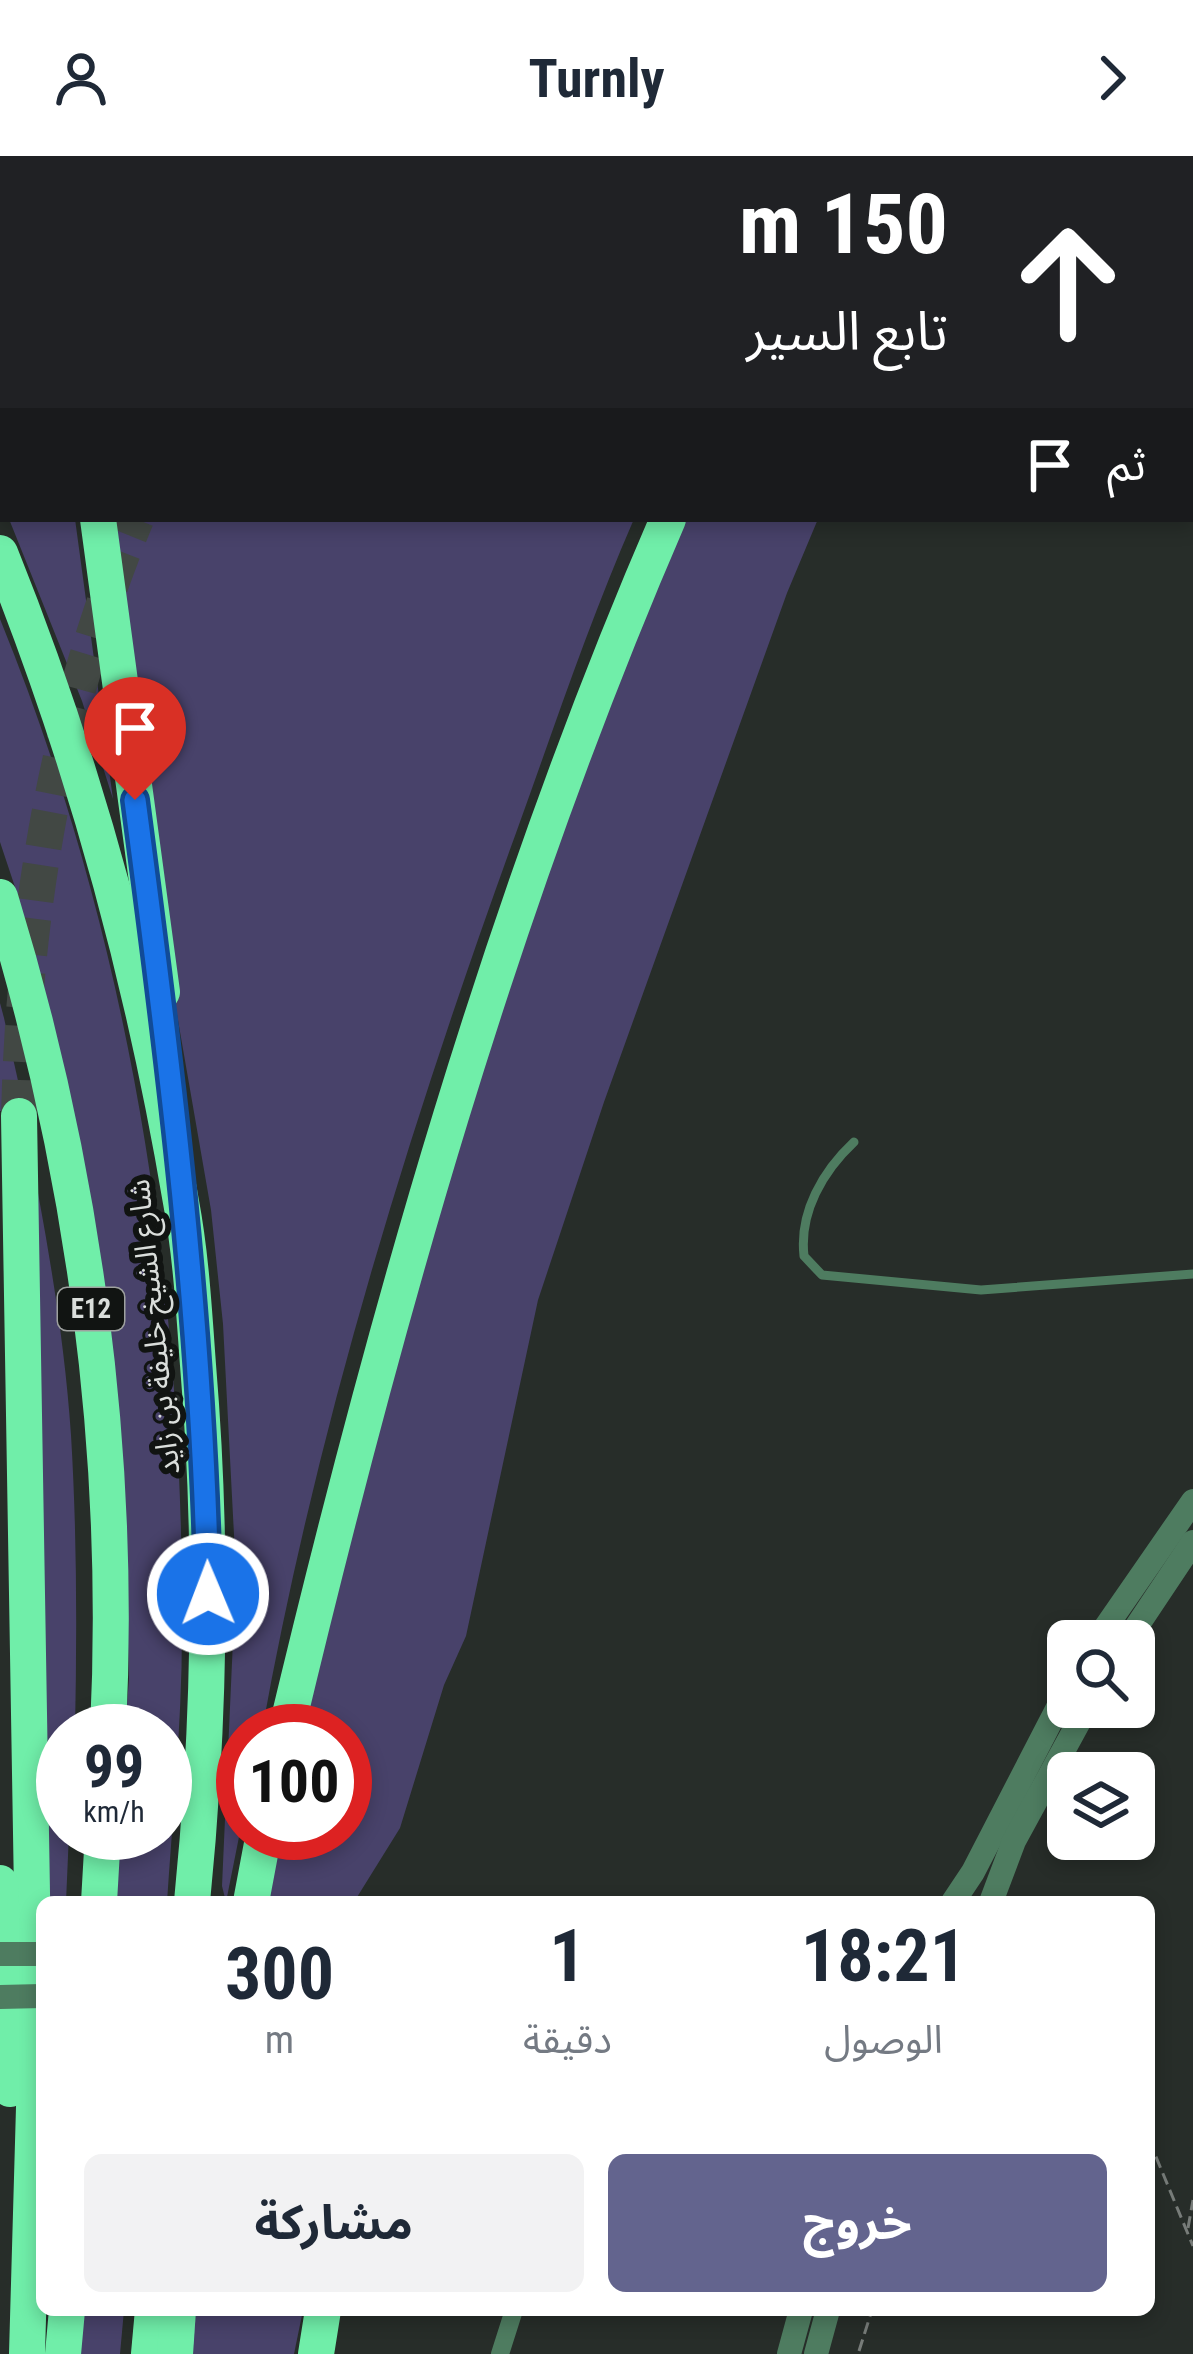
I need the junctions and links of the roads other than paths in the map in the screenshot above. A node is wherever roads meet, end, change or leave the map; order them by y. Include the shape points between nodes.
1 (98, 522) edge
2 (667, 522) edge
3 (0, 554) edge
4 (0, 897) edge
5 (19, 1116) tunnel mouth
6 (854, 1142) dead end
7 (182, 1204) junction
8 (1193, 1274) edge
9 (1193, 1501) edge
10 (1193, 1543) edge
11 (1111, 1620) edge
12 (1141, 1620) edge
13 (108, 1704) edge
14 (293, 1704) edge
15 (1047, 1728) edge
16 (1076, 1728) edge
17 (101, 1860) edge
18 (259, 1860) edge
19 (0, 1883) edge
20 (99, 1896) edge
21 (192, 1896) edge
22 (252, 1896) edge
23 (957, 1896) edge
24 (993, 1896) edge
25 (0, 1954) edge
26 (36, 1954) edge
27 (36, 1996) edge
28 (0, 1997) edge
29 (66, 2316) edge
30 (152, 2316) edge
31 (178, 2316) edge
32 (321, 2316) edge
33 (512, 2316) edge
34 (799, 2316) edge
35 (826, 2316) edge
36 (23, 2354) edge
37 (63, 2354) edge
38 (149, 2354) edge
39 (175, 2354) edge
40 (316, 2354) edge
41 (500, 2354) edge
42 (789, 2354) edge
43 (817, 2354) edge

1 - 7 highway
2 - 14 highway via 564,786 438,1156
3 - 7 highway, شارع الشيخ خليفة بن زايد via 59,706 123,919
4 - 13 highway, شارع الشيخ خليفة بن زايد / E12 via 49,1076 91,1311 109,1511
5 - 36 highway via 34,2072
6 - 8 lane via 830,1167 808,1213 804,1256 823,1275 982,1290
7 - 21 highway, شارع الشيخ خليفة بن زايد via 203,1424 208,1594
9 - 11 street
10 - 12 street
15 - 23 street
16 - 24 street
17 - 20 highway
18 - 22 highway
19 - 36 highway
25 - 26 street, bridge
27 - 28 street, bridge
29 - 37 highway
30 - 38 highway
31 - 39 highway
32 - 40 highway
33 - 41 street
34 - 42 street
35 - 43 street

